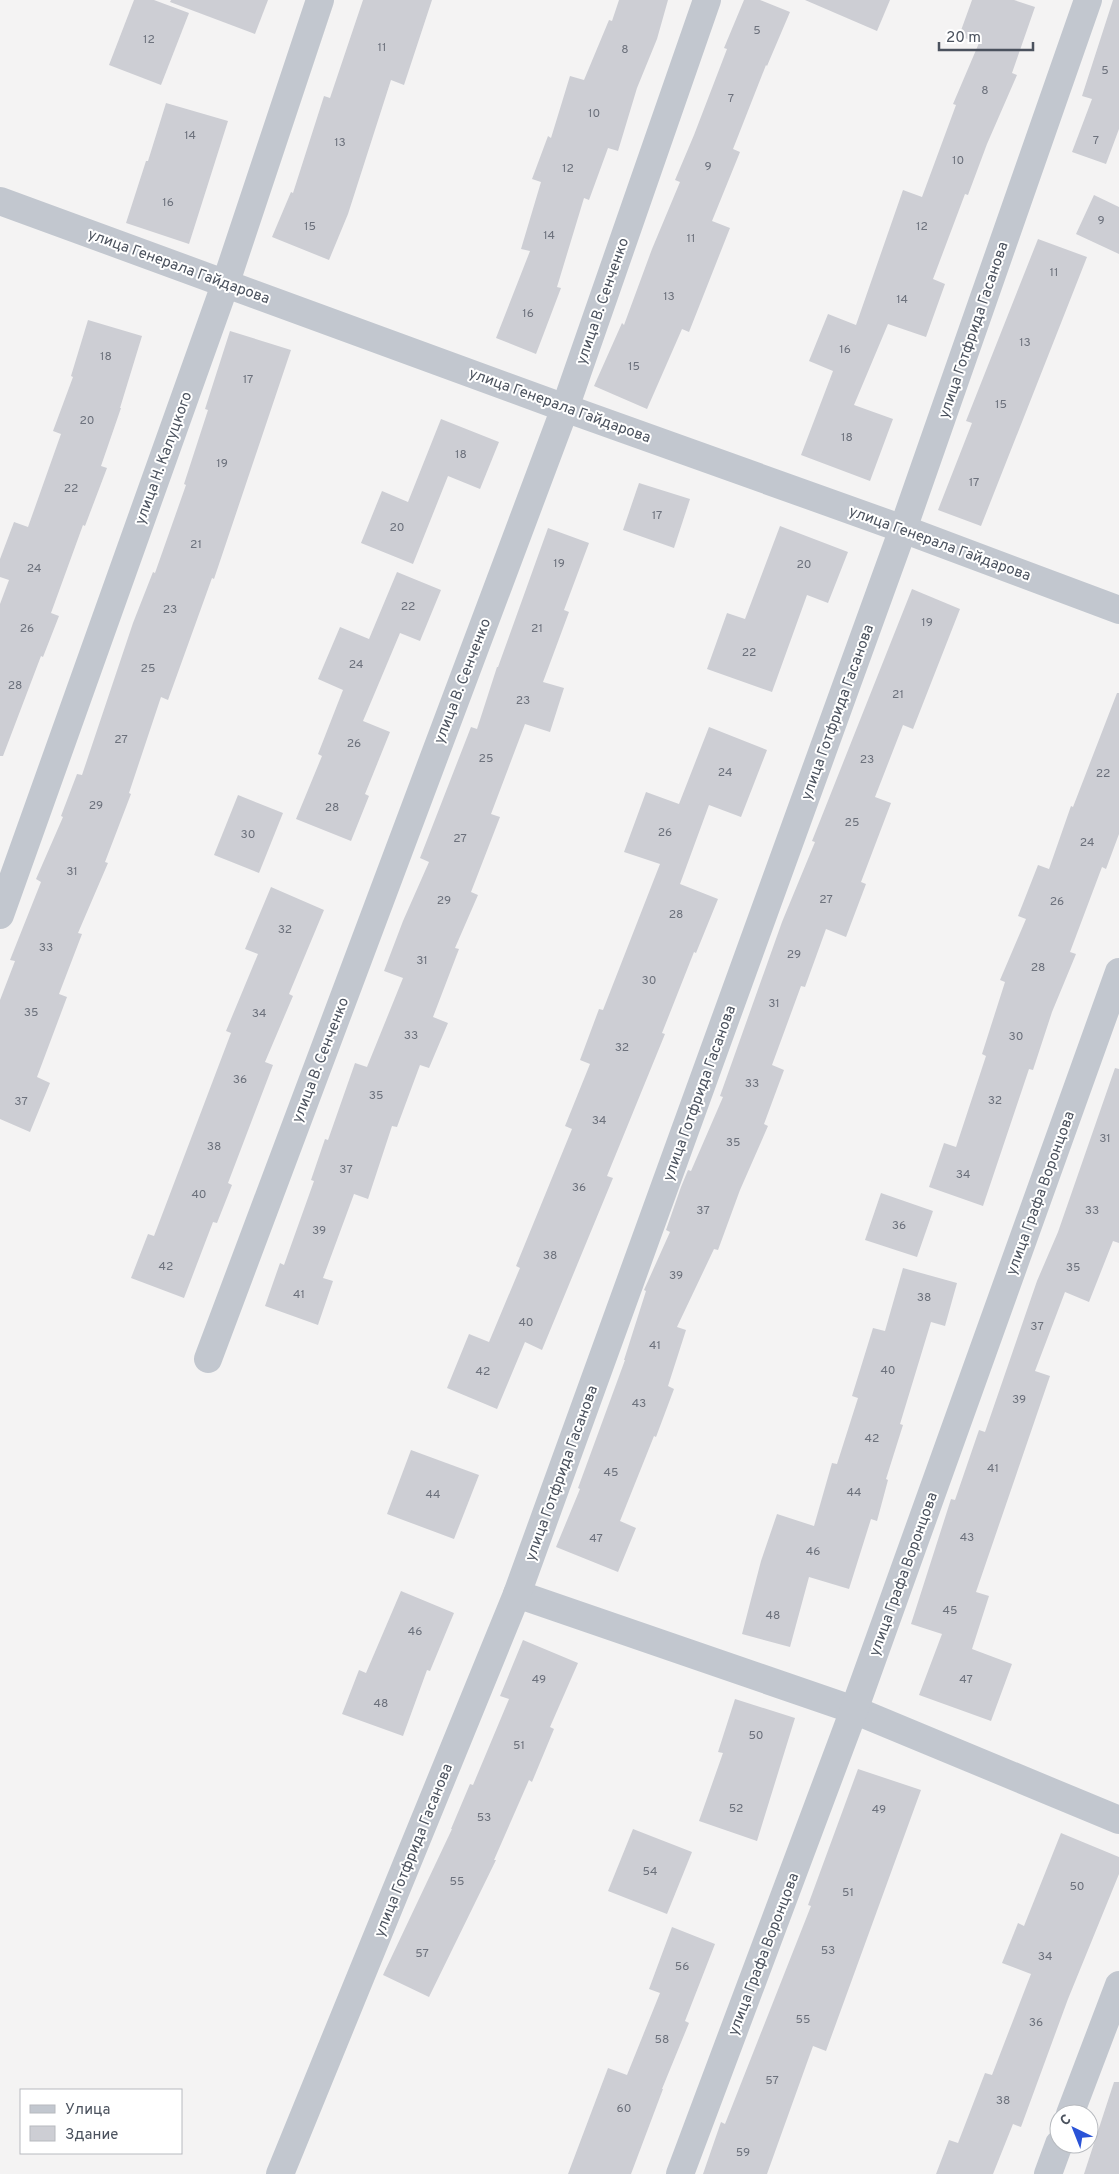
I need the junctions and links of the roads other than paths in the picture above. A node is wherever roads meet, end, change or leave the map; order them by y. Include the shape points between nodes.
1 (320, 0) edge
2 (707, 0) edge
3 (1088, 0) edge
4 (0, 201) edge
5 (226, 282) junction
6 (565, 408) junction
7 (903, 529) junction
8 (1119, 610) edge
9 (0, 915) edge
10 (1119, 972) edge
11 (208, 1359) dead end
12 (517, 1594) junction
13 (854, 1710) junction
14 (1119, 1820) edge
15 (1119, 1985) edge
16 (1074, 2104) edge
17 (1055, 2154) edge
18 (280, 2174) edge
19 (680, 2174) edge
20 (1048, 2174) edge

1 - 5 street, улица Н. Калуцкого
2 - 6 street, улица В. Сенченко
3 - 7 street, улица Готфрида Гасанова
4 - 5 street, улица Генерала Гайдарова
5 - 6 street, улица Генерала Гайдарова
5 - 9 street, улица Н. Калуцкого
6 - 7 street, улица Генерала Гайдарова
6 - 11 street, улица В. Сенченко
7 - 8 street, улица Генерала Гайдарова
7 - 12 street, улица Готфрида Гасанова
10 - 13 street, улица Графа Воронцова
12 - 13 street
12 - 18 street, улица Готфрида Гасанова
13 - 14 street
13 - 19 street, улица Графа Воронцова
15 - 16 street
17 - 20 street

